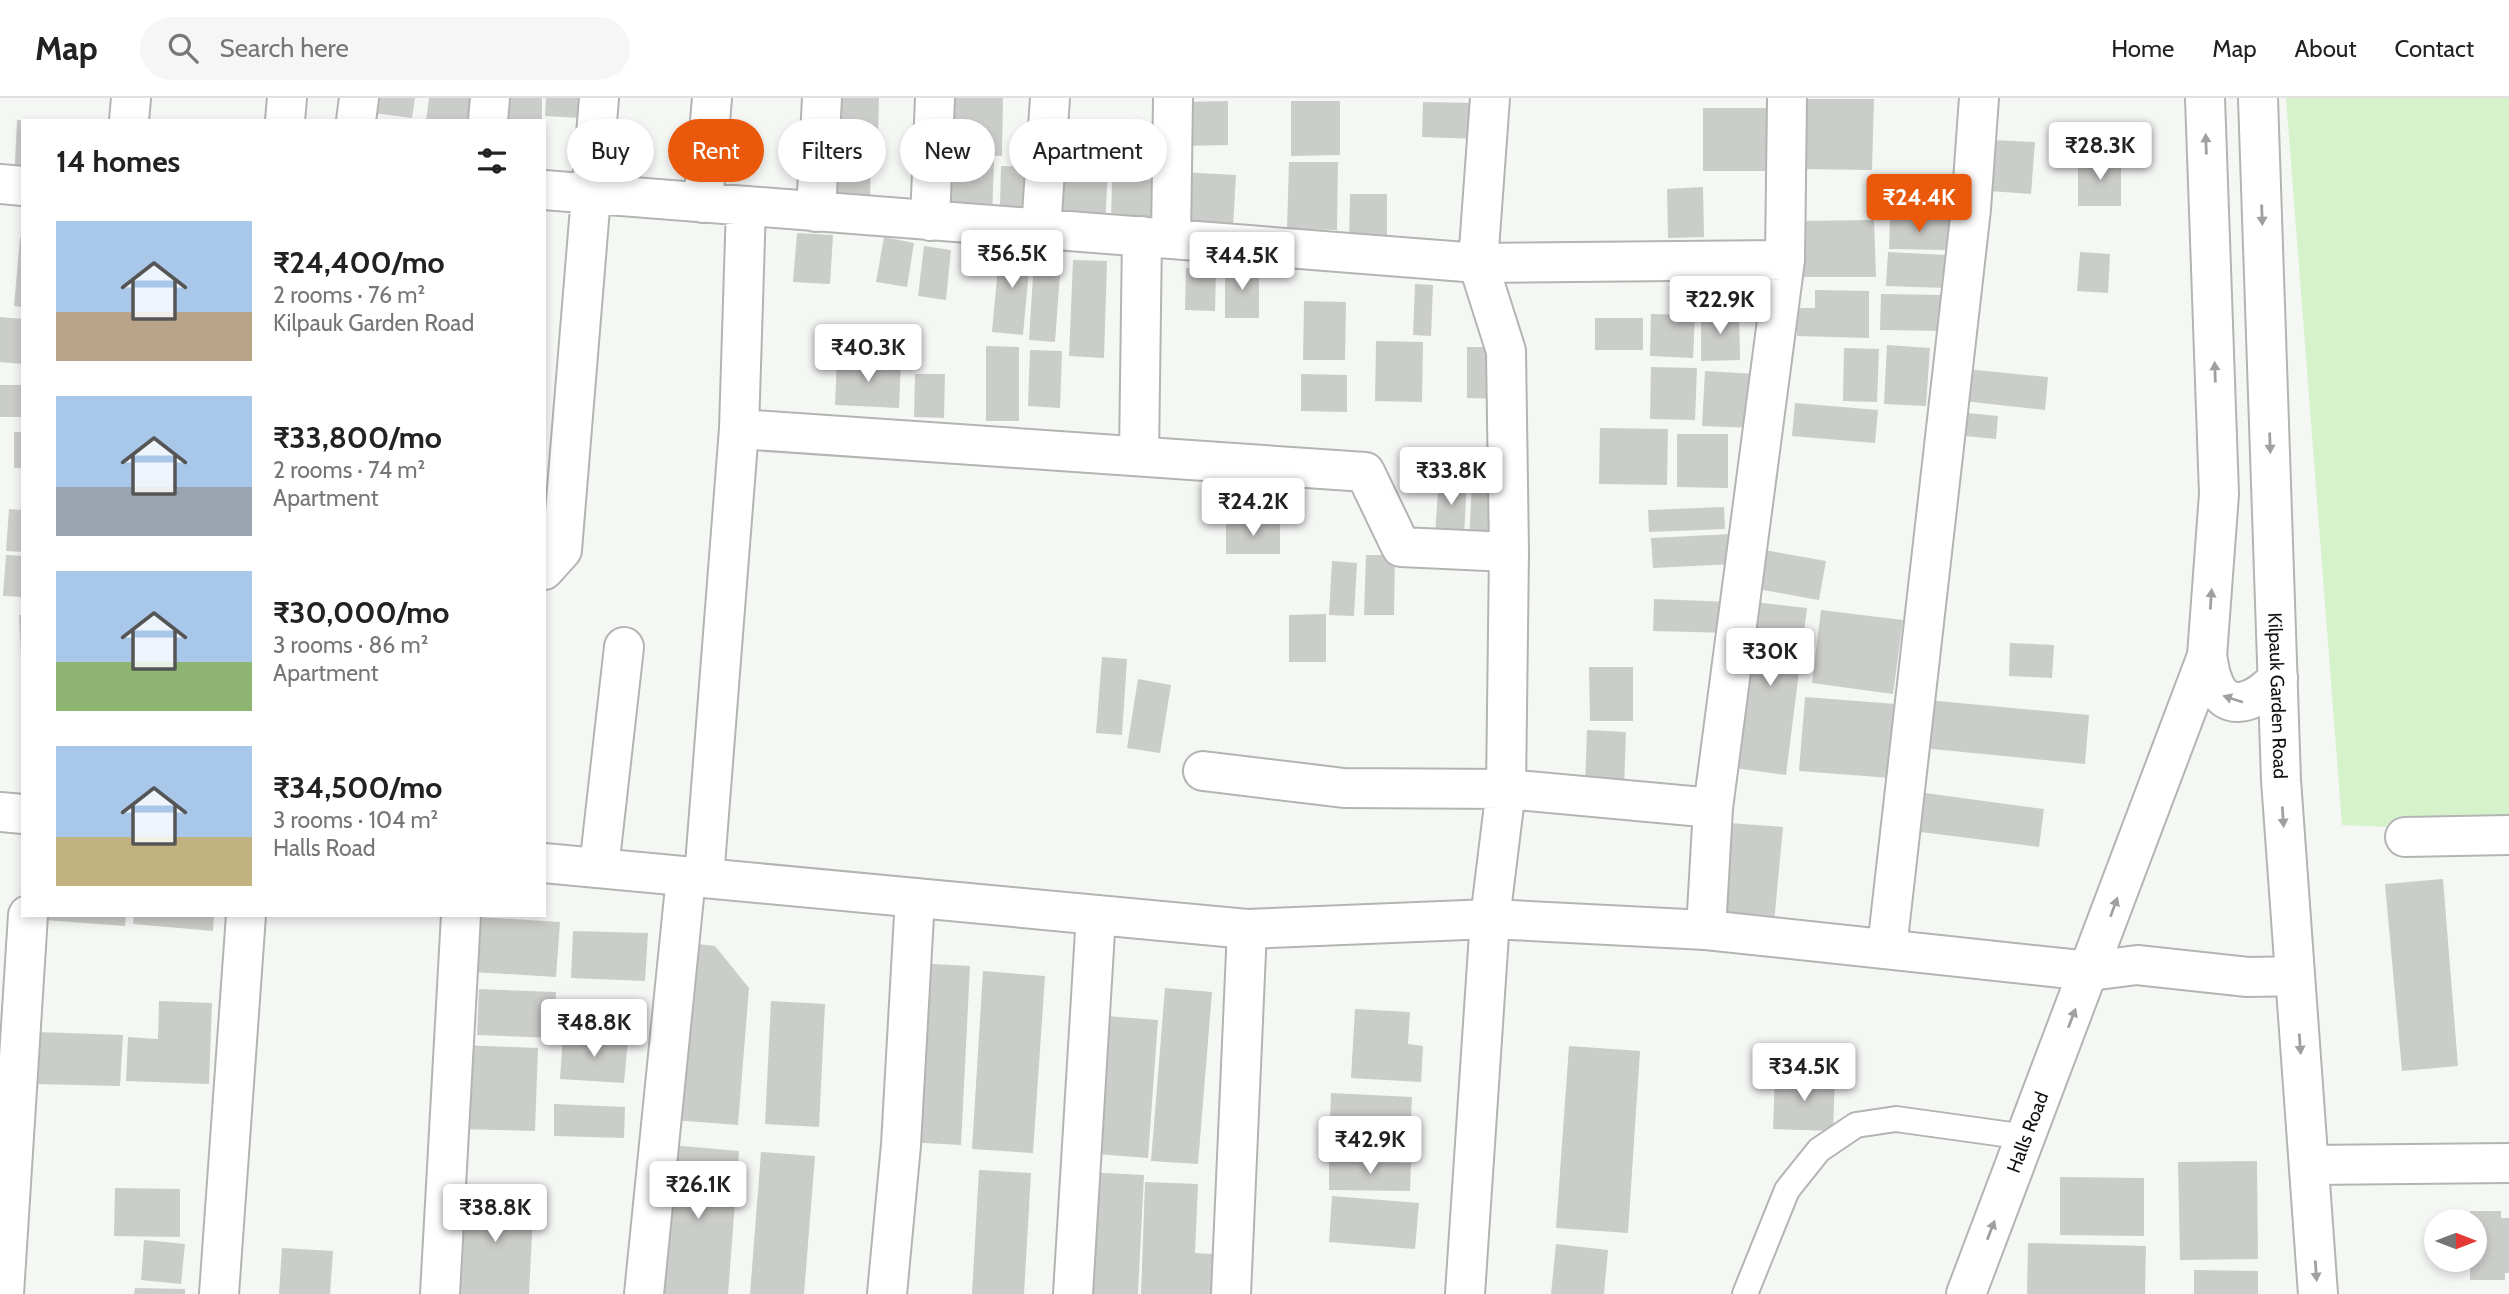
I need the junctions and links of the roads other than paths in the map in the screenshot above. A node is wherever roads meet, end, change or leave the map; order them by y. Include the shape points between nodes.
1 (131, 98) edge
2 (287, 98) edge
3 (359, 98) edge
4 (490, 98) edge
5 (599, 98) edge
6 (712, 98) edge
7 (822, 98) edge
8 (935, 98) edge
9 (1050, 98) edge
10 (1173, 98) edge
11 (1490, 98) edge
12 (1787, 98) edge
13 (1979, 98) edge
14 (2205, 98) edge
15 (2258, 98) edge
16 (129, 119) edge
17 (285, 119) edge
18 (356, 119) edge
19 (488, 119) edge
20 (0, 184) edge
21 (21, 186) edge
22 (546, 190) edge
23 (591, 194) junction
24 (704, 202) junction
25 (746, 206) junction
26 (816, 212) junction
27 (930, 220) junction
28 (1041, 229) junction
29 (1156, 238) junction
30 (1785, 260) junction
31 (1478, 263) junction
32 (740, 429) junction
33 (1139, 456) junction
34 (1509, 552) junction
35 (546, 568) edge
36 (624, 647) dead end
37 (2207, 656) junction
38 (2278, 678) junction
39 (1203, 771) dead end
40 (1506, 789) junction
41 (1713, 808) junction
42 (0, 812) edge
43 (21, 814) edge
44 (2509, 835) edge
45 (2405, 837) dead end
46 (546, 863) edge
47 (599, 868) junction
48 (695, 877) junction
49 (915, 898) junction
50 (1096, 915) junction
51 (28, 917) edge
52 (246, 917) edge
53 (461, 917) edge
54 (1490, 919) junction
55 (1247, 929) junction
56 (1706, 930) junction
57 (1887, 948) junction
58 (2090, 971) junction
59 (2295, 976) junction
60 (2026, 1137) junction
61 (2509, 1163) edge
62 (2310, 1166) junction
63 (4, 1294) edge
64 (219, 1294) edge
65 (440, 1294) edge
66 (644, 1294) edge
67 (887, 1294) edge
68 (1073, 1294) edge
69 (1231, 1294) edge
70 (1465, 1294) edge
71 (1745, 1294) edge
72 (1966, 1294) edge
73 (2318, 1294) edge

1 - 16 street
2 - 17 street
3 - 18 street
4 - 19 street
5 - 23 street
6 - 24 street
7 - 26 street
8 - 27 street
9 - 28 street
10 - 29 street
11 - 31 street
12 - 30 street
13 - 57 street
37 -> 14 street via 2219,494
15 -> 38 street, Kilpauk Garden Road
20 - 21 street
22 - 23 street
23 - 24 street
23 - 35 street via 562,550
24 - 25 street
25 - 26 street
25 - 32 street
26 - 27 street
27 - 28 street
28 - 29 street
29 - 31 street
29 - 33 street
30 - 31 street
30 - 41 street
31 - 34 street via 1506,351
32 - 33 street
32 - 48 street
33 - 34 street via 1365,472 1401,547
34 - 40 street
36 - 47 street
38 -> 37 street via 2255,699 2232,701 2221,695 2212,680
58 -> 37 street
38 -> 59 street, Kilpauk Garden Road
39 - 40 street via 1344,788
40 - 41 street
40 - 54 street
41 - 56 street
42 - 43 street
44 - 45 street
46 - 47 street
47 - 48 street
48 - 49 street
48 - 66 street
49 - 50 street
49 - 67 street
50 - 55 street
50 - 68 street
51 - 63 street
52 - 64 street
53 - 65 street
54 - 55 street
54 - 56 street
54 - 70 street
55 - 69 street
56 - 57 street
57 - 58 street
58 - 59 street via 2137,965 2248,977
60 -> 58 street, Halls Road
59 -> 62 street, Kilpauk Garden Road
60 - 71 lane via 1896,1119 1856,1125 1819,1150 1787,1190
72 -> 60 street, Halls Road
61 - 62 street
62 -> 73 street, Kilpauk Garden Road

